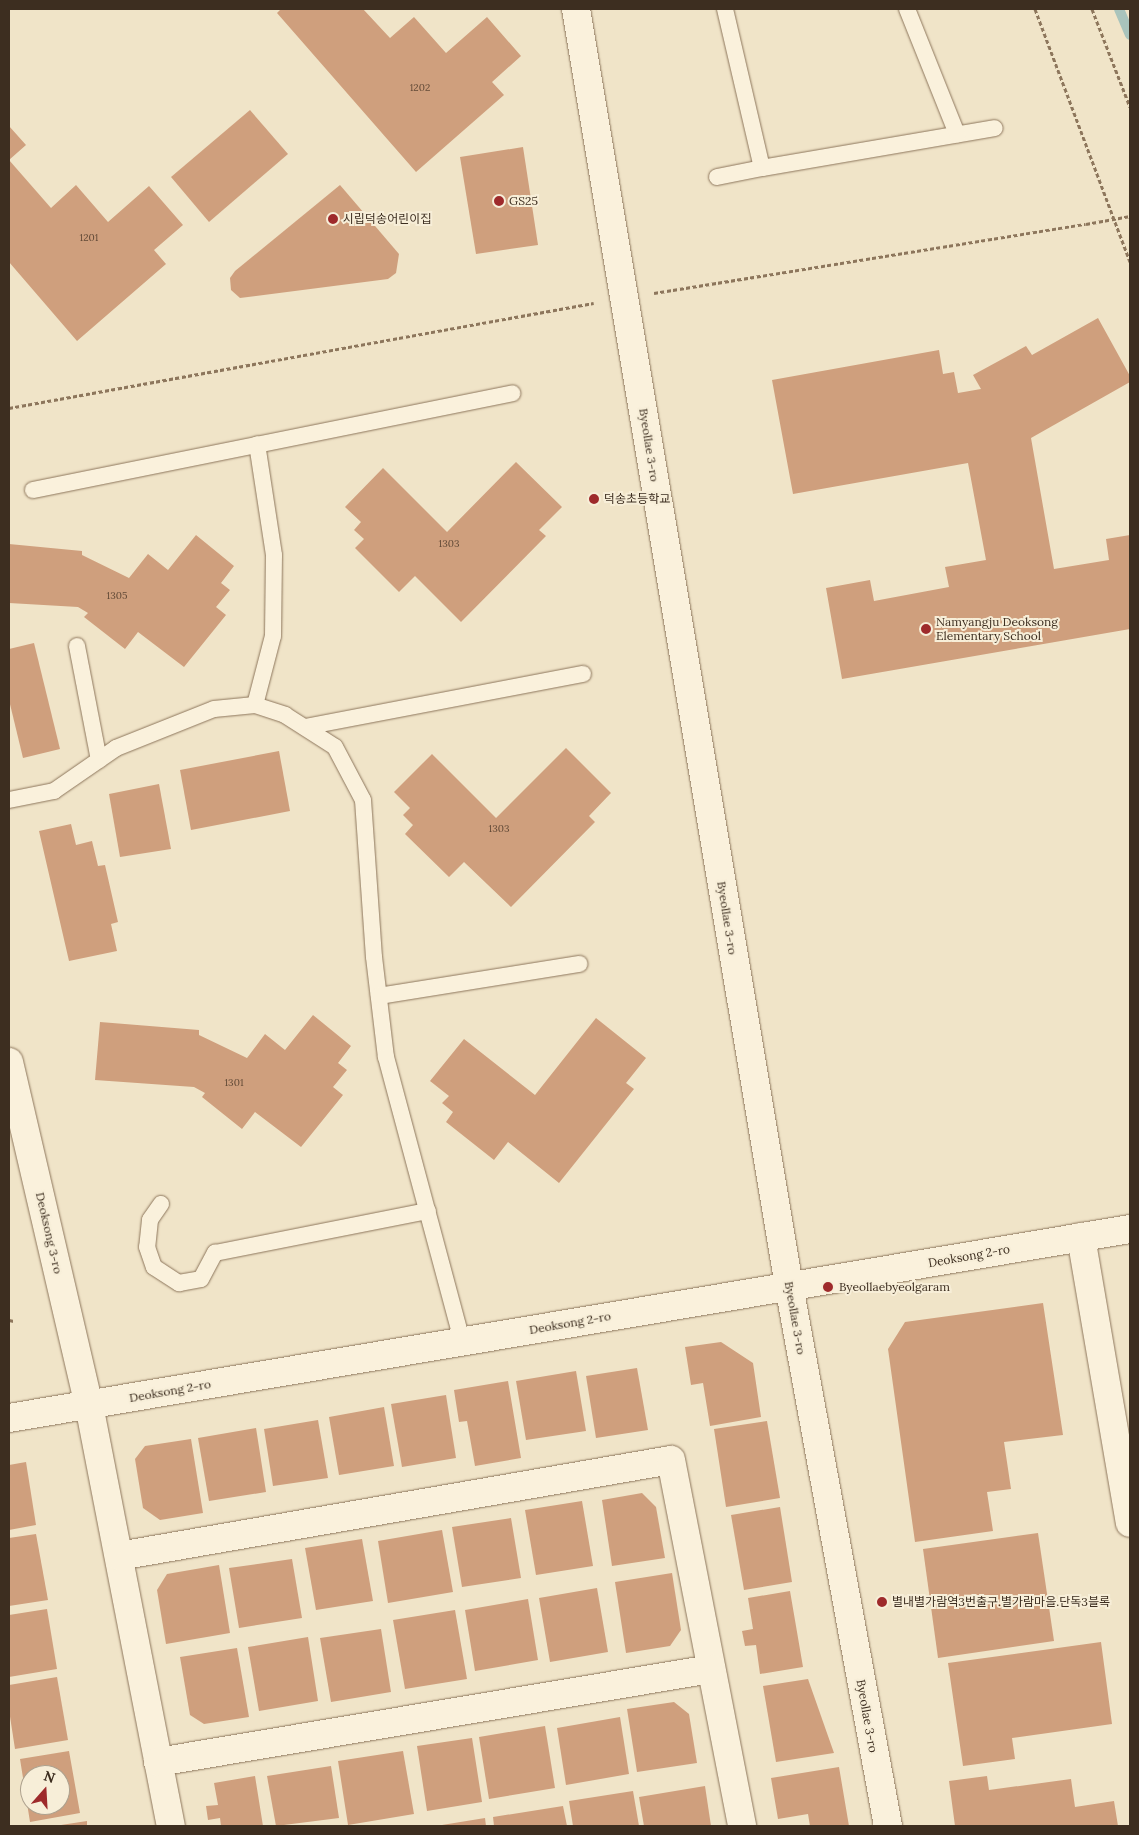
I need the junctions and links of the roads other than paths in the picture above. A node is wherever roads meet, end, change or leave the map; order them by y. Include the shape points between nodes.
1 (576, 9) edge
2 (725, 9) edge
3 (907, 9) edge
4 (995, 128) dead end
5 (957, 134) junction
6 (762, 168) junction
7 (717, 177) dead end
8 (512, 393) dead end
9 (257, 444) junction
10 (33, 490) dead end
11 (77, 646) dead end
12 (583, 674) dead end
13 (255, 705) junction
14 (305, 727) junction
15 (99, 760) junction
16 (9, 800) edge
17 (580, 964) dead end
18 (379, 996) junction
19 (9, 1062) edge
20 (161, 1204) dead end
21 (428, 1211) junction
22 (1130, 1228) edge
23 (1081, 1237) junction
24 (789, 1286) junction
25 (462, 1342) junction
26 (89, 1405) junction
27 (9, 1418) edge
28 (1130, 1523) edge
29 (119, 1556) junction
30 (711, 1669) junction
31 (158, 1762) junction
32 (171, 1826) edge
33 (742, 1826) edge
34 (888, 1826) edge

1 - 24 street, Byeollae 3-ro
2 - 6 lane
3 - 5 lane
4 - 5 lane
5 - 6 lane
6 - 7 lane
8 - 9 lane
9 - 10 lane
9 - 13 lane via 274,555 273,636
11 - 15 lane
12 - 14 lane
13 - 14 lane
13 - 15 lane via 214,709 116,748
14 - 18 lane via 335,747 363,800
15 - 16 lane via 54,791
17 - 18 lane
18 - 21 lane via 386,1057
19 - 26 street, Deoksong 3-ro
20 - 21 lane via 150,1220 147,1247 154,1267 179,1283 202,1279 215,1253
21 - 25 lane
22 - 23 street, Deoksong 2-ro
23 - 24 street, Deoksong 2-ro
23 - 28 street
24 - 25 street, Deoksong 2-ro
24 - 34 street, Byeollae 3-ro
25 - 26 street, Deoksong 2-ro
26 - 27 street, Deoksong 2-ro
26 - 29 street, Deoksong 3-ro
29 - 30 street via 671,1460
29 - 31 street, Deoksong 3-ro
30 - 31 street
30 - 33 street
31 - 32 street, Deoksong 3-ro

